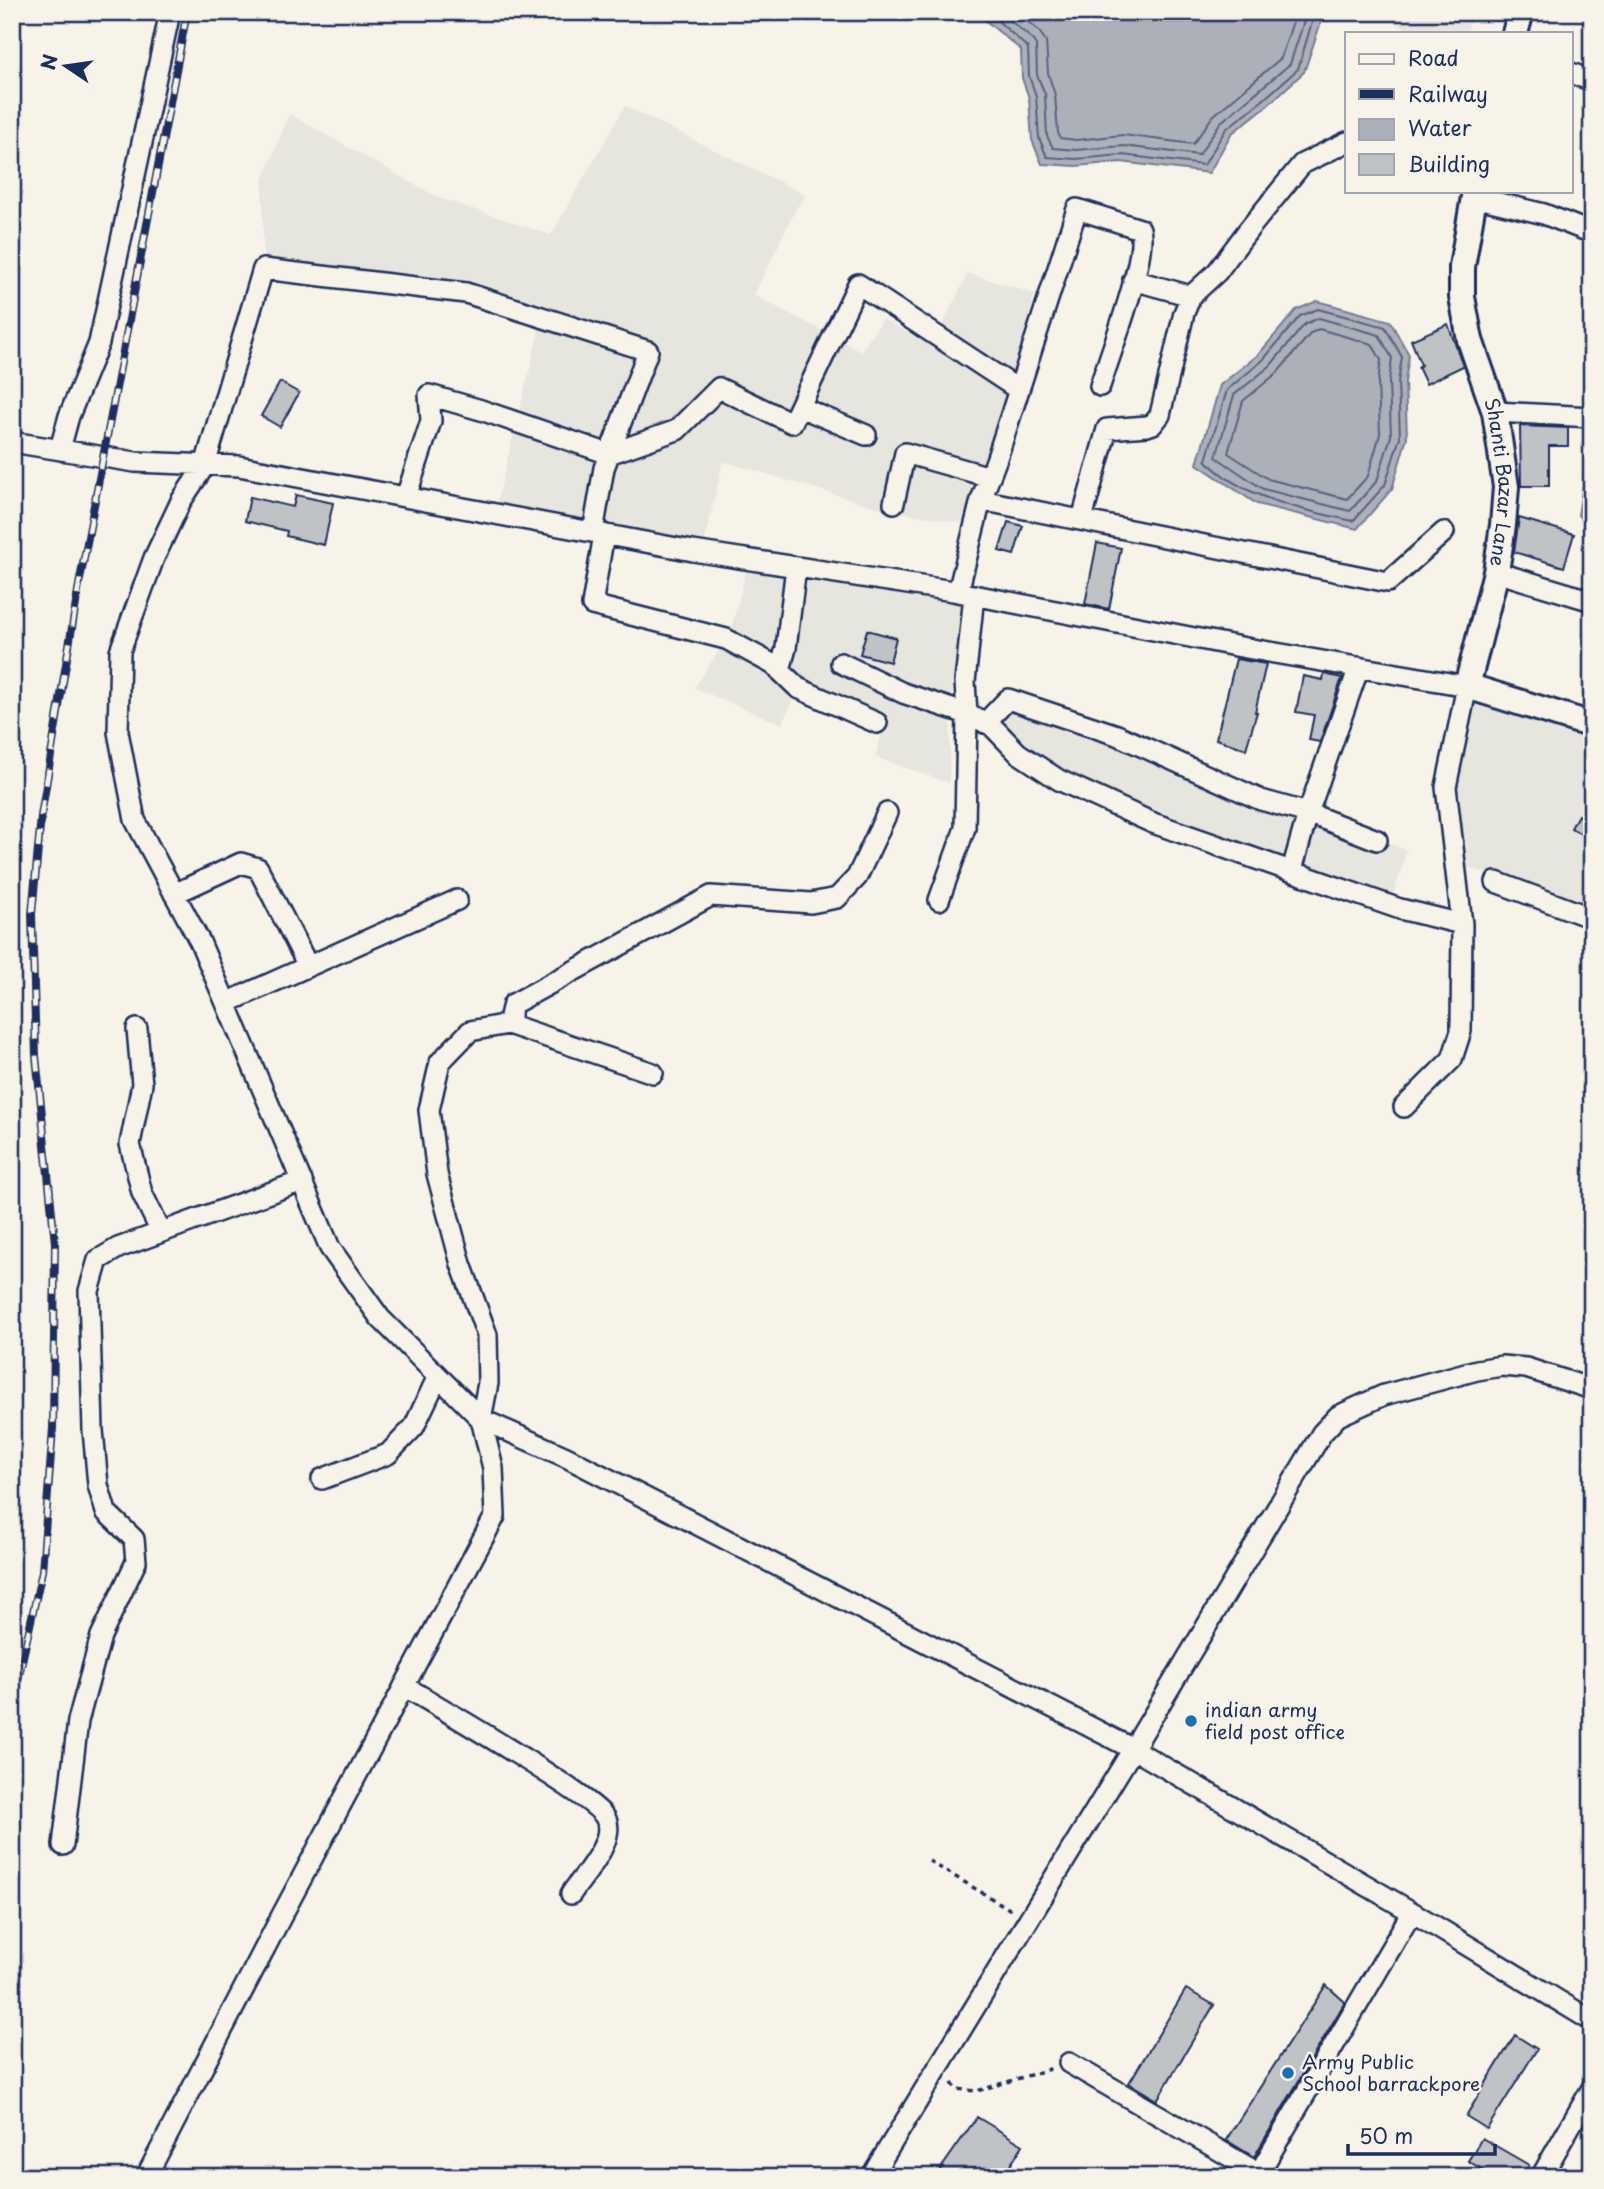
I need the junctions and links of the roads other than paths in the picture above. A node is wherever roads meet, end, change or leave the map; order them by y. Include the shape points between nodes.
1 (170, 12) edge
2 (1521, 12) edge
3 (1515, 32) edge
4 (1572, 74) edge
5 (1592, 81) edge
6 (1345, 143) edge
7 (1475, 194) edge
8 (1592, 233) edge
9 (1133, 280) junction
10 (1191, 296) junction
11 (1100, 386) dead end
12 (1019, 390) junction
13 (800, 407) junction
14 (1495, 412) junction
15 (1592, 417) edge
16 (866, 435) dead end
17 (12, 442) edge
18 (60, 449) junction
19 (609, 454) junction
20 (205, 465) junction
21 (990, 477) junction
22 (406, 498) junction
23 (981, 500) junction
24 (894, 503) dead end
25 (1082, 520) junction
26 (1444, 532) dead end
27 (598, 533) junction
28 (796, 567) junction
29 (1496, 572) junction
30 (966, 594) junction
31 (1592, 601) edge
32 (841, 663) dead end
33 (1359, 667) junction
34 (780, 670) junction
35 (1467, 686) junction
36 (976, 718) junction
37 (877, 723) dead end
38 (1592, 725) edge
39 (887, 813) dead end
40 (1308, 813) junction
41 (1377, 840) dead end
42 (1292, 870) junction
43 (1496, 882) dead end
44 (174, 894) junction
45 (457, 900) dead end
46 (939, 900) dead end
47 (1592, 918) edge
48 (1462, 924) junction
49 (309, 966) junction
50 (226, 1003) junction
51 (508, 1024) junction
52 (137, 1029) dead end
53 (653, 1073) dead end
54 (1404, 1107) dead end
55 (302, 1181) junction
56 (161, 1232) junction
57 (438, 1376) junction
58 (1592, 1389) edge
59 (481, 1419) junction
60 (322, 1479) dead end
61 (404, 1686) junction
62 (1133, 1749) junction
63 (64, 1845) dead end
64 (571, 1894) dead end
65 (1412, 1912) junction
66 (1592, 2021) edge
67 (1069, 2063) road end
68 (1592, 2088) edge
69 (1262, 2175) edge
70 (146, 2177) edge
71 (871, 2177) edge
72 (1541, 2177) edge

1 - 18 street via 99,343
2 - 3 main road
4 - 5 street
6 - 10 street via 1302,164 1217,272
7 - 8 street
7 - 14 main road, Shanti Bazar Lane via 1462,267 1462,297 1470,340
9 - 10 street
9 - 11 street
9 - 12 street via 1143,238 1140,229 1077,209
10 - 25 street via 1160,415 1147,426 1107,429
12 - 13 street via 858,284
12 - 21 street
13 - 16 street
13 - 19 street via 792,423 719,388 677,429
14 - 15 street
14 - 29 main road, Shanti Bazar Lane via 1507,487
17 - 18 street
18 - 20 street via 135,462
19 - 20 street via 648,351 466,293 263,269
19 - 22 street via 429,396 431,421
19 - 27 street
20 - 22 street via 239,466
20 - 44 street via 181,501 158,550 120,652 118,732 135,820
21 - 23 street
21 - 24 street via 905,453
22 - 27 street
23 - 25 street
23 - 30 street
25 - 26 street via 1388,582
27 - 28 street
27 - 34 street via 592,605 726,639
28 - 30 street
28 - 34 street
29 - 31 street
29 - 35 main road, Shanti Bazar Lane
30 - 33 street
30 - 36 street via 965,682
32 - 36 street via 903,693
33 - 35 street
33 - 40 street
34 - 37 street via 798,688
35 - 38 main road
35 - 48 street via 1446,787
36 - 40 street via 1009,699 1117,736 1261,800
36 - 42 street via 1059,780 1153,823
36 - 46 street via 965,828
39 - 51 street via 857,877 837,898 811,903 711,896 513,1004
40 - 41 street
40 - 42 street
42 - 48 street via 1401,909
43 - 47 street
44 - 49 street via 241,863 258,868
44 - 50 street
45 - 49 street
48 - 54 street via 1461,1031 1452,1059
49 - 50 street
50 - 55 street
51 - 53 street
51 - 59 street via 470,1031 440,1062 429,1110 437,1174 461,1264 487,1335 488,1383
52 - 56 street via 142,1084 130,1144 142,1193
55 - 56 street
55 - 57 street via 330,1248 380,1318
56 - 63 street via 98,1260 89,1291 98,1485 106,1512 134,1539 136,1562 101,1636 78,1721
57 - 59 street
57 - 60 street via 414,1427 388,1454
58 - 62 street via 1526,1368 1502,1366 1384,1395 1338,1416 1322,1433
59 - 61 street via 493,1468 495,1516
59 - 62 street via 566,1457
61 - 64 street via 569,1788 606,1819 608,1835
61 - 70 street
62 - 65 street
62 - 71 street
65 - 66 street
65 - 69 street
67 - 69 street
68 - 72 street

